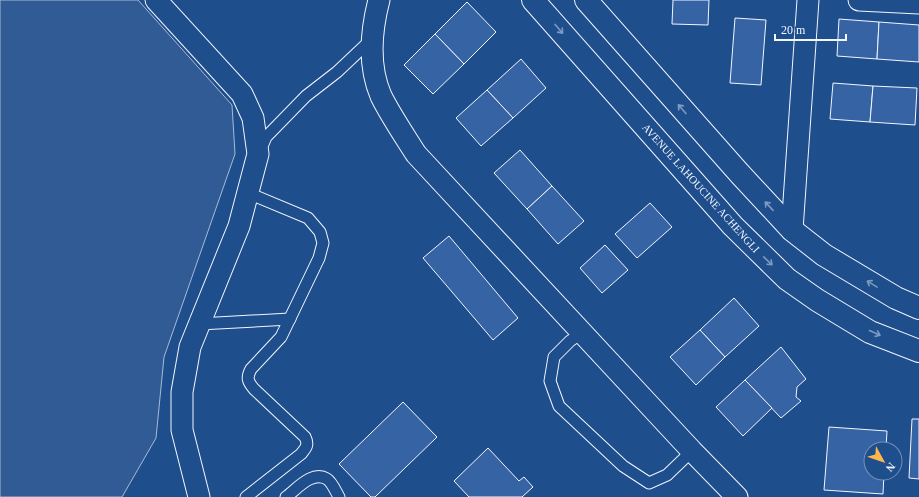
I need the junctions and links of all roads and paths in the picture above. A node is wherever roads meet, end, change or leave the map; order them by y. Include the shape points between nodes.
1 (156, 0) edge
2 (379, 0) edge
3 (533, 0) edge
4 (586, 0) edge
5 (808, 0) edge
6 (859, 0) edge
7 (919, 3) edge
8 (373, 38) junction
9 (257, 156) junction
10 (248, 193) junction
11 (792, 230) junction
12 (919, 308) edge
13 (290, 319) junction
14 (199, 324) junction
15 (583, 332) junction
16 (919, 351) edge
17 (692, 451) junction
18 (200, 497) edge
19 (246, 497) edge
20 (286, 497) edge
21 (339, 497) edge
22 (737, 497) edge

1 - 9 street via 242,94 253,118
2 - 8 street
3 -> 16 street, AVENUE LAHOUCINE ACHENGLI via 733,226 787,279 870,332
11 -> 4 street
5 - 11 street
6 - 7 street
8 - 9 lane via 337,72 306,96 266,137
8 - 15 street via 374,73 381,95 416,154
9 - 10 street
10 - 13 lane via 308,218 320,232 323,242 319,258
10 - 14 street via 239,226
12 -> 11 street via 896,298 824,255
13 - 14 lane
13 - 19 lane via 281,337 250,369 247,381 305,437 306,448
14 - 18 street via 190,347 182,392 182,430
15 - 17 street
15 - 17 lane via 554,357 550,381 559,406 623,466 650,483 667,475
17 - 22 street
20 - 21 lane via 310,478 321,476 328,479

